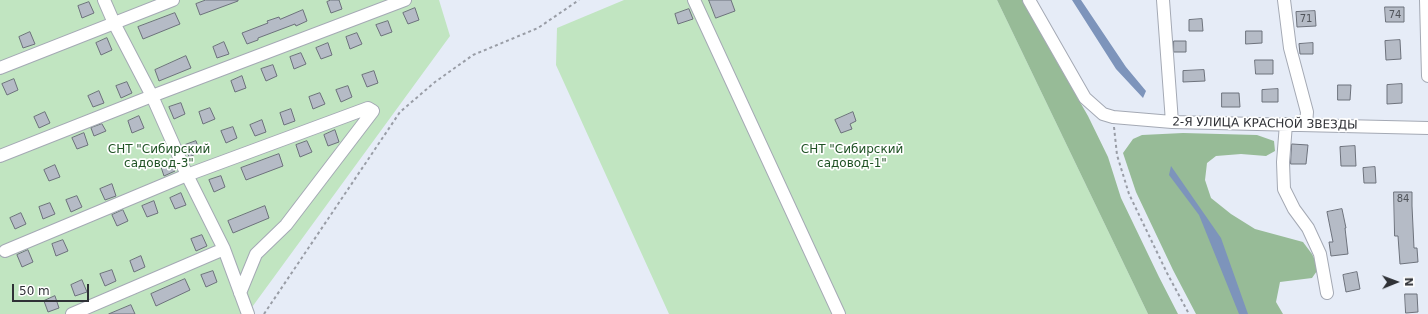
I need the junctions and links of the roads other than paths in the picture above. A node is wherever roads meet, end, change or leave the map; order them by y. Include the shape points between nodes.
1 (104, 0) edge
2 (173, 0) edge
3 (405, 0) edge
4 (694, 0) edge
5 (1029, 0) edge
6 (1163, 0) edge
7 (1284, 0) edge
8 (1426, 0) edge
9 (114, 23) junction
10 (0, 68) edge
11 (1428, 76) edge
12 (152, 96) junction
13 (1172, 122) junction
14 (1286, 124) junction
15 (1306, 124) junction
16 (1428, 128) edge
17 (0, 156) edge
18 (187, 175) junction
19 (224, 249) junction
20 (5, 251) dead end
21 (240, 293) junction
22 (1326, 293) dead end
23 (72, 314) edge
24 (248, 314) edge
25 (839, 314) edge

1 - 9 street
2 - 9 street
3 - 12 street
4 - 25 street
5 - 13 street, 2-Я УЛИЦА КРАСНОЙ ЗВЕЗДЫ via 1085,98 1108,115
6 - 13 street
7 - 15 street via 1290,48 1307,112
8 - 11 street
9 - 10 street
9 - 12 street
12 - 17 street
12 - 18 street
13 - 14 street, 2-Я УЛИЦА КРАСНОЙ ЗВЕЗДЫ
14 - 15 street, 2-Я УЛИЦА КРАСНОЙ ЗВЕЗДЫ
14 - 22 street via 1284,188 1320,254
15 - 16 street, 2-Я УЛИЦА КРАСНОЙ ЗВЕЗДЫ
18 - 19 street
18 - 20 street
18 - 21 street via 368,108 373,111 286,225 256,254
19 - 21 street
19 - 23 street
21 - 24 street

